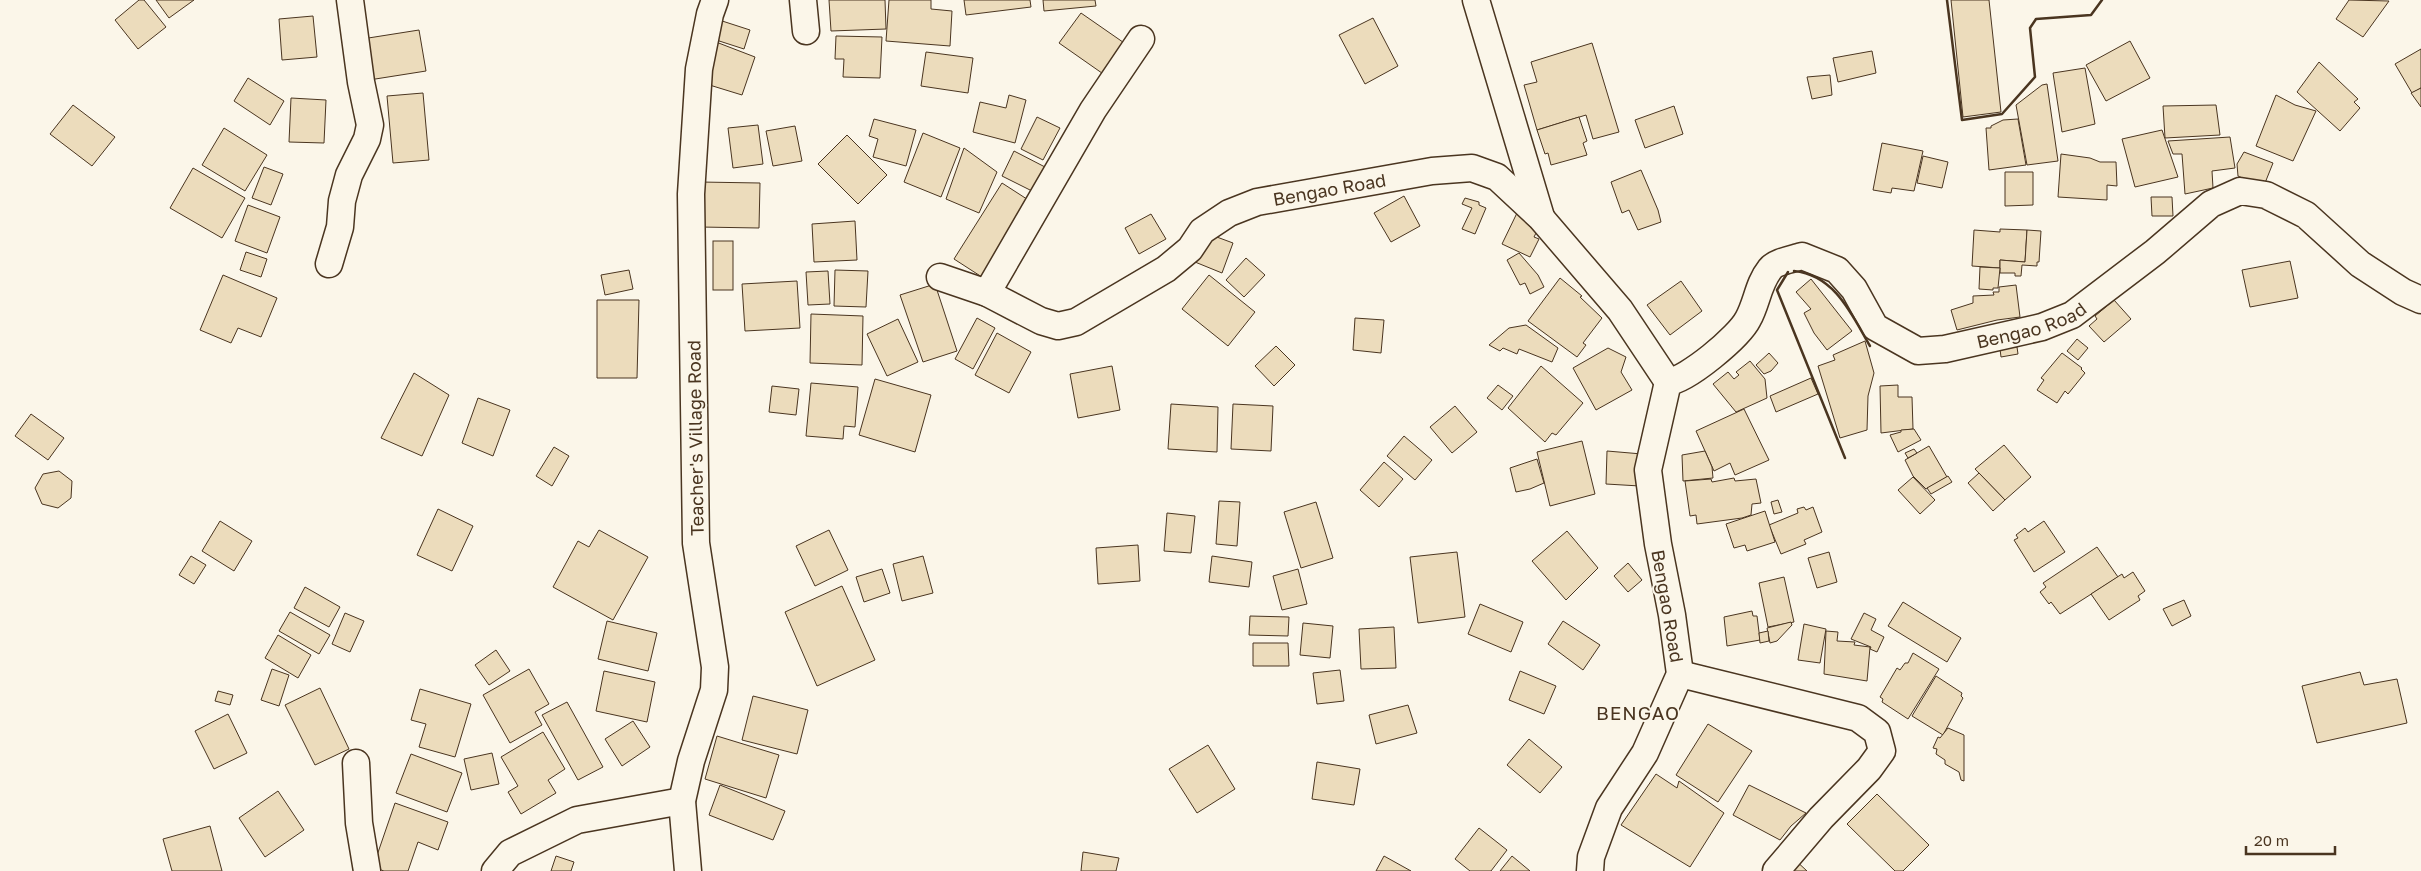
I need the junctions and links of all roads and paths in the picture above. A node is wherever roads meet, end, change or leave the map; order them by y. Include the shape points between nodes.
1 (350, 0) edge
2 (715, 0) edge
3 (803, 0) edge
4 (1476, 0) edge
5 (806, 31) dead end
6 (1141, 39) dead end
7 (1541, 218) junction
8 (329, 264) dead end
9 (940, 277) dead end
10 (987, 293) junction
11 (2421, 300) edge
12 (1668, 382) junction
13 (1680, 674) junction
14 (356, 763) dead end
15 (682, 801) junction
16 (367, 871) edge
17 (495, 871) edge
18 (688, 871) edge
19 (1590, 871) edge
20 (1776, 871) edge

1 - 8 street via 370,125 367,139 349,175 340,227
2 - 15 street, Teacher's Village Road via 699,69 691,194 696,543 715,668 714,690 690,761
3 - 5 street
4 - 7 street
6 - 10 street via 1093,110
7 - 10 street, Bengao Road via 1497,177 1472,168 1432,171 1257,202 1229,213 1202,231 1190,249 1166,269 1076,322 1058,326 1042,321
7 - 12 street, Bengao Road via 1620,310
9 - 10 street, Bengao Road
11 - 12 street, Bengao Road via 2402,292 2360,264 2306,215 2266,195 2240,191 2211,204 2155,252 2072,315 2042,326 1945,349 1918,351 1875,328 1854,290 1837,270 1802,256 1771,267 1761,283 1748,319 1734,339 1686,374
12 - 13 street, Bengao Road via 1648,470
13 - 19 street, Bengao Road via 1645,753 1608,808 1591,857
13 - 20 street via 1858,718 1877,732 1882,751 1869,769
14 - 16 street via 359,823
15 - 17 street via 577,820 510,853
15 - 18 street, Teacher's Village Road

